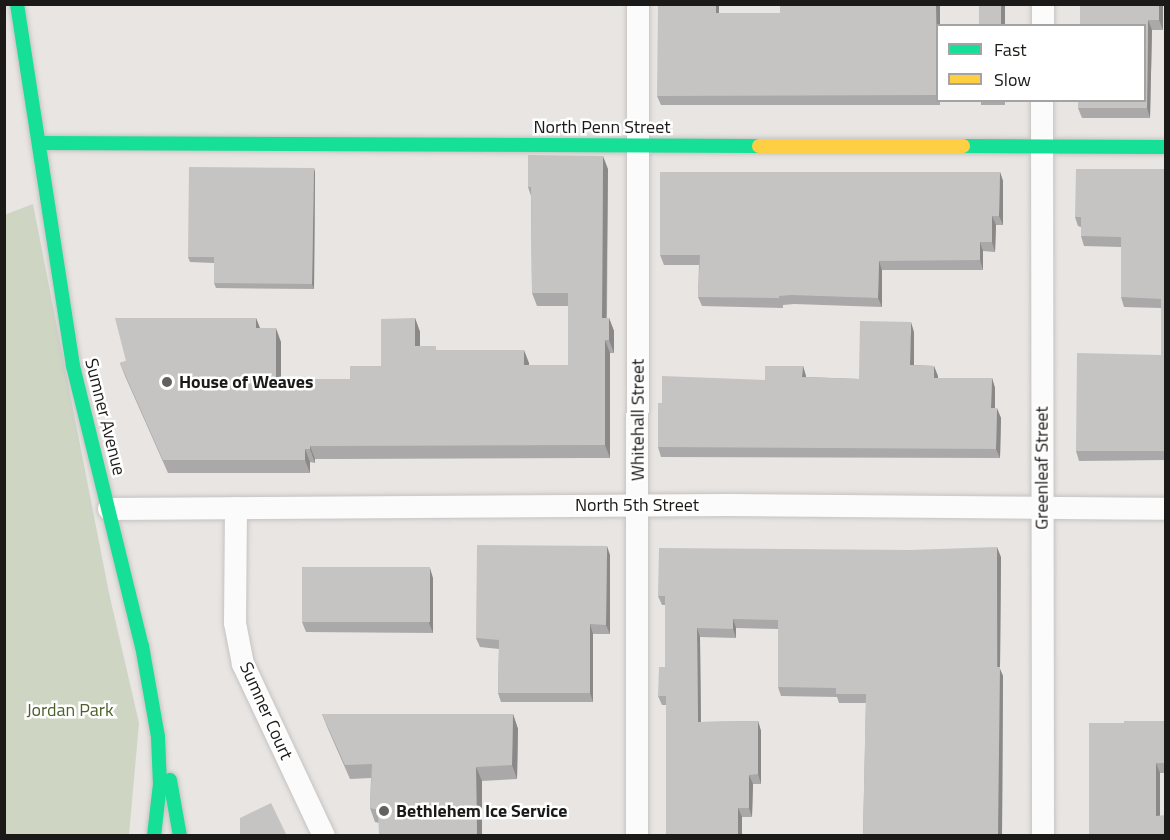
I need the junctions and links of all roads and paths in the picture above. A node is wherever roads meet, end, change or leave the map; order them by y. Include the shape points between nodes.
1 (17, 4) edge
2 (638, 4) edge
3 (1043, 4) edge
4 (1043, 24) edge
5 (1042, 102) edge
6 (39, 143) junction
7 (638, 145) junction
8 (1042, 147) junction
9 (1166, 147) edge
10 (638, 505) junction
11 (236, 508) junction
12 (1042, 508) junction
13 (109, 509) junction
14 (1166, 509) edge
15 (158, 736) junction
16 (154, 836) edge
17 (180, 836) edge
18 (324, 836) edge
19 (637, 836) edge
20 (1043, 836) edge

1 - 6 street, Sumner Avenue
2 - 7 street, Whitehall Street
3 - 4 street
5 - 8 street, Greenleaf Street
6 - 7 street, North Penn Street
6 - 13 street, Sumner Avenue via 74,366
7 - 8 street, North Penn Street
7 - 10 street, Whitehall Street
8 - 9 street, North Penn Street
8 - 12 street, Greenleaf Street
10 - 11 street, North 5th Street
10 - 12 street, North 5th Street
10 - 19 street, Whitehall Street
11 - 13 street, North 5th Street
11 - 18 street, Sumner Court via 235,623 243,664
12 - 14 street, North 5th Street
12 - 20 street, Greenleaf Street
13 - 15 street, Sumner Avenue via 142,646
15 - 16 street, Sumner Avenue via 160,784
15 - 17 street

